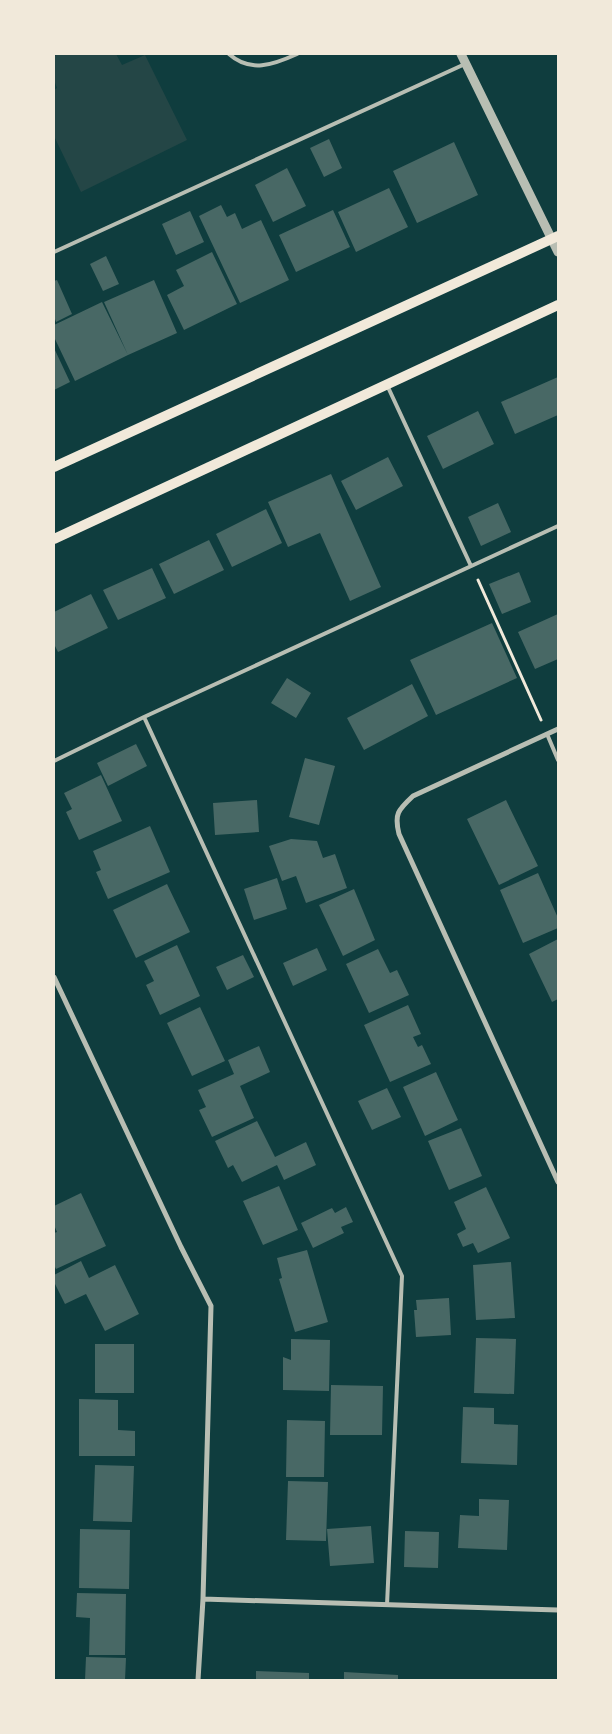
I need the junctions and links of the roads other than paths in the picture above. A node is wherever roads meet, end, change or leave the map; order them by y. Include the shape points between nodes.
1 (229, 54) edge
2 (297, 54) edge
3 (460, 54) edge
4 (465, 64) junction
5 (555, 237) edge
6 (54, 252) edge
7 (558, 252) edge
8 (558, 305) edge
9 (387, 385) junction
10 (54, 467) edge
11 (558, 526) edge
12 (54, 539) edge
13 (472, 566) junction
14 (144, 717) junction
15 (558, 729) edge
16 (547, 734) junction
17 (558, 760) edge
18 (54, 761) edge
19 (54, 977) edge
20 (558, 1182) edge
21 (203, 1599) junction
22 (387, 1605) junction
23 (558, 1610) edge
24 (198, 1680) edge

1 - 2 lane via 244,65 267,65
3 - 4 street
4 - 5 street
4 - 6 lane
5 - 7 street
5 - 10 main road
8 - 9 main road
9 - 12 main road
9 - 13 lane
11 - 13 lane
13 - 14 lane
14 - 18 lane
14 - 22 lane via 402,1276
15 - 16 street
16 - 17 lane
16 - 20 street via 413,796 401,807 396,821 399,834
19 - 21 street via 211,1306
21 - 22 street
21 - 24 street
22 - 23 street

